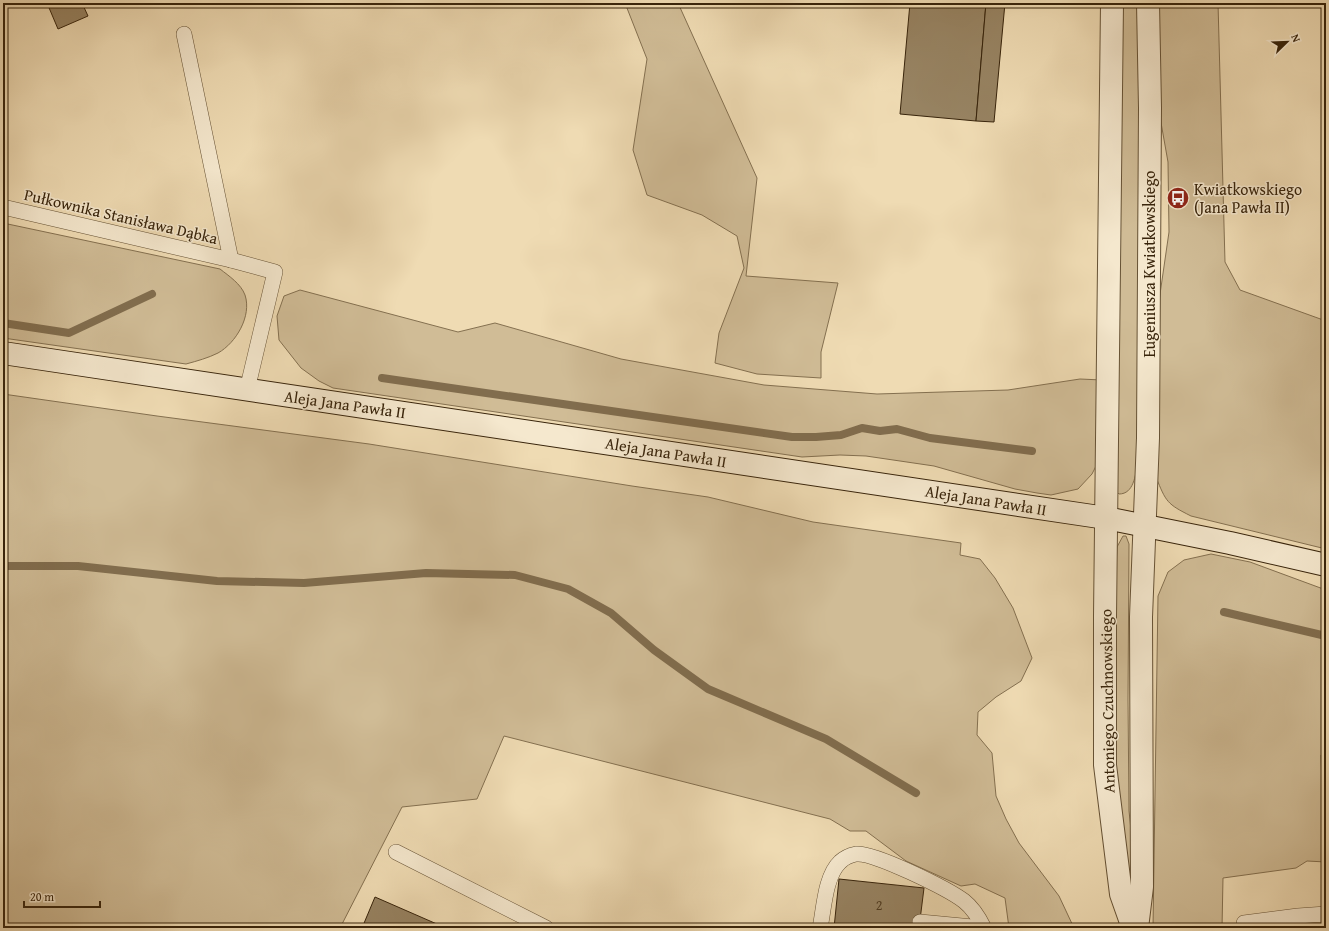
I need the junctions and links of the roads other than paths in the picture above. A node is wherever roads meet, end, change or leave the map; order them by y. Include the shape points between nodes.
1 (1112, 3) edge
2 (1148, 3) edge
3 (184, 34) dead end
4 (3, 207) edge
5 (231, 260) junction
6 (3, 353) edge
7 (247, 390) junction
8 (1106, 518) junction
9 (1145, 525) junction
10 (1326, 565) edge
11 (396, 852) dead end
12 (1326, 914) edge
13 (920, 922) dead end
14 (546, 928) edge
15 (820, 928) edge
16 (984, 928) edge
17 (1133, 928) edge
18 (1137, 928) edge
19 (1244, 928) edge

1 - 8 street
2 - 9 street, Eugeniusza Kwiatkowskiego via 1150,108
3 - 5 lane
4 - 5 lane, Pułkownika Stanisława Dąbka
5 - 7 lane, Pułkownika Stanisława Dąbka via 275,272
6 - 7 street, Aleja Jana Pawła II
7 - 8 street, Aleja Jana Pawła II
8 - 9 street, Aleja Jana Pawła II
8 - 17 street, Antoniego Czuchnowskiego via 1105,765 1120,894
9 - 10 street, Aleja Jana Pawła II
9 - 18 street, Antoniego Czuchnowskiego via 1141,617 1142,887
11 - 14 lane
12 - 19 lane via 1244,923
13 - 16 lane
15 - 16 lane via 833,872 842,861 857,854 882,859 948,891 976,913

